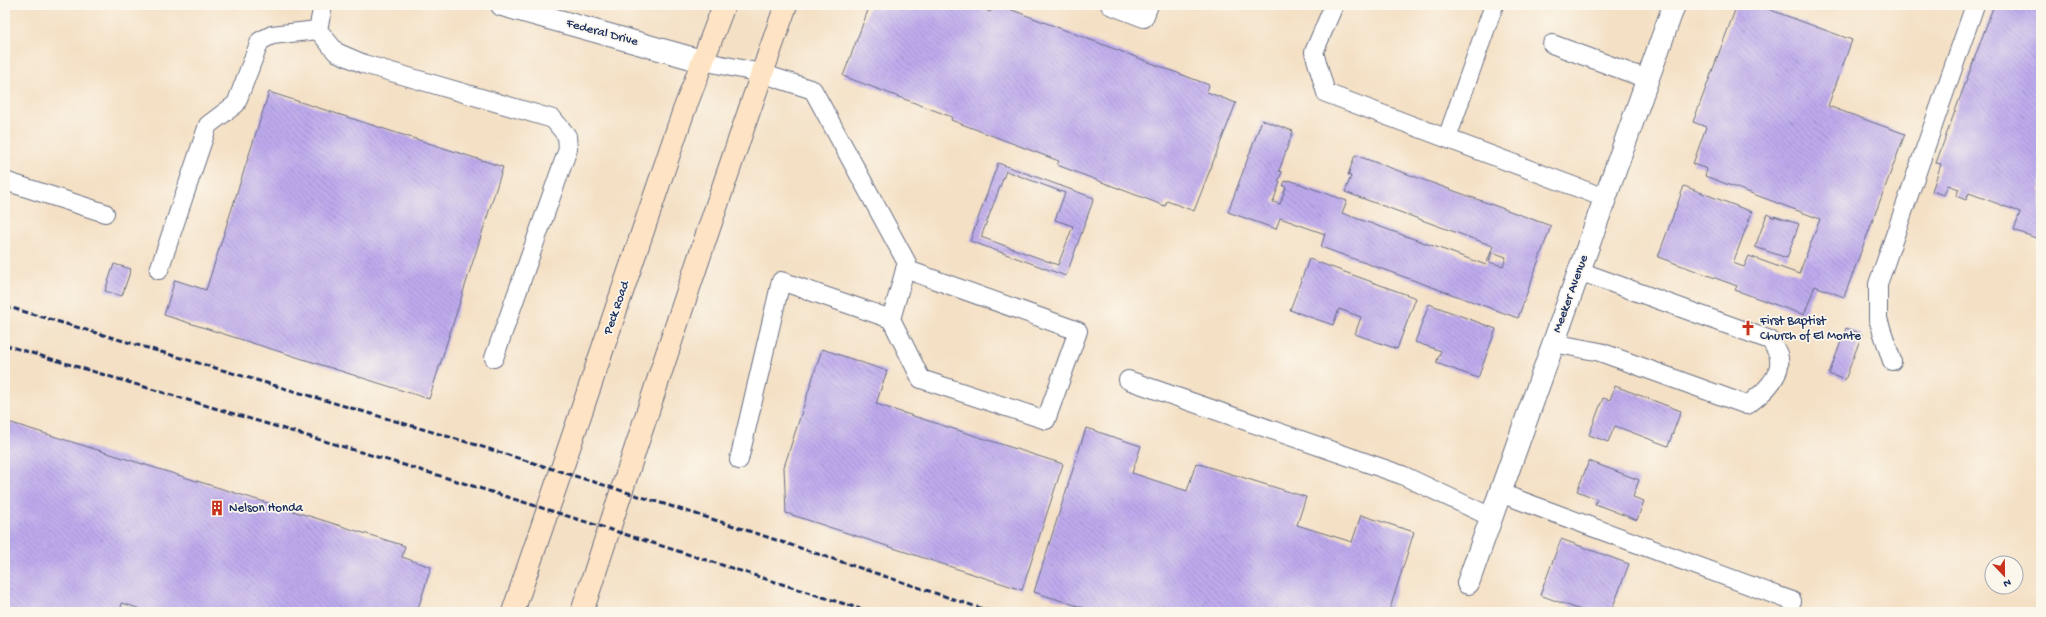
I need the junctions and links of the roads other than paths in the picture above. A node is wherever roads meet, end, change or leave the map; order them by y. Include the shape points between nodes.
1 (323, 5) edge
2 (502, 5) edge
3 (724, 5) edge
4 (786, 5) edge
5 (1110, 5) edge
6 (1149, 5) edge
7 (1334, 5) edge
8 (1494, 5) edge
9 (1674, 5) edge
10 (1975, 5) edge
11 (318, 30) junction
12 (1552, 44) dead end
13 (702, 60) junction
14 (761, 73) junction
15 (1647, 79) junction
16 (1447, 138) junction
17 (5, 181) edge
18 (1605, 198) junction
19 (105, 213) dead end
20 (905, 269) junction
21 (159, 270) dead end
22 (1580, 271) junction
23 (891, 319) junction
24 (1553, 343) junction
25 (494, 358) dead end
26 (1892, 361) dead end
27 (1128, 380) dead end
28 (738, 460) dead end
29 (1500, 493) junction
30 (1491, 517) junction
31 (1468, 583) dead end
32 (1792, 600) dead end
33 (513, 612) edge
34 (582, 612) edge

1 - 11 lane
2 - 13 street, Federal Drive
3 - 13 main road, Peck Road
4 - 14 main road
5 - 6 lane via 1144,18
7 - 16 lane via 1314,52 1326,93
8 - 16 lane
9 - 15 street, Meeker Avenue
10 - 26 lane via 1878,284 1878,319
11 - 21 lane via 272,35 260,41 236,104 208,125
11 - 25 lane via 336,52 364,64 553,119 567,136 568,149
12 - 15 lane
13 - 14 lane
13 - 33 main road, Peck Road
14 - 20 lane via 813,90 907,262
14 - 34 main road
15 - 18 street, Meeker Avenue
16 - 18 lane
17 - 19 lane
18 - 22 street, Meeker Avenue
20 - 23 lane
20 - 23 lane via 1078,331 1046,420 921,379
22 - 24 street, Meeker Avenue
22 - 24 lane via 1770,340 1778,356 1777,371 1765,392 1747,406 1600,352
23 - 28 lane via 781,281
24 - 29 street, Meeker Avenue
27 - 30 lane via 1402,475
29 - 30 street, Meeker Avenue
29 - 32 lane
30 - 31 street, Meeker Avenue

